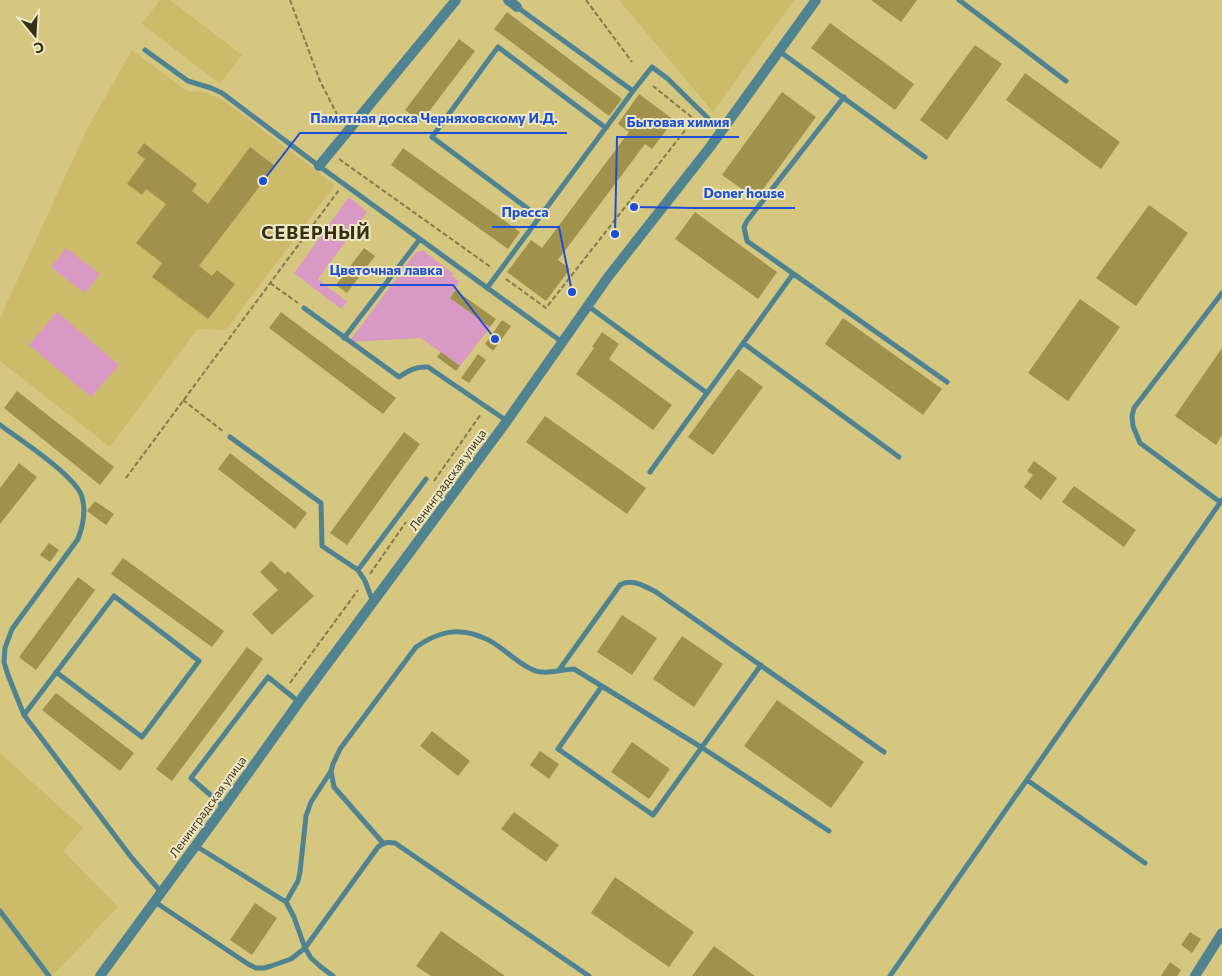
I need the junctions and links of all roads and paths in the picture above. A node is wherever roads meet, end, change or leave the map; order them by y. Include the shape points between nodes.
1 (290, 0) edge
2 (456, 0) edge
3 (508, 0) edge
4 (586, 0) edge
5 (816, 0) edge
6 (958, 0) edge
7 (517, 7) joint
8 (145, 50) dead end
9 (779, 51) junction
10 (632, 62) dead end
11 (1066, 81) dead end
12 (633, 91) junction
13 (844, 97) junction
14 (606, 128) junction
15 (721, 131) junction
16 (346, 133) junction
17 (925, 157) dead end
18 (319, 166) junction
19 (344, 184) junction
20 (539, 217) junction
21 (420, 239) junction
22 (793, 274) junction
23 (270, 284) junction
24 (487, 288) junction
25 (1222, 293) edge
26 (588, 306) junction
27 (304, 308) joint
28 (344, 338) junction
29 (562, 342) junction
30 (743, 343) junction
31 (947, 382) dead end
32 (707, 393) junction
33 (183, 400) junction
34 (486, 407) junction
35 (507, 421) junction
36 (0, 425) edge
37 (230, 437) joint
38 (899, 457) dead end
39 (650, 472) dead end
40 (126, 478) dead end
41 (426, 479) dead end
42 (431, 486) dead end
43 (1221, 501) edge
44 (409, 518) dead end
45 (358, 570) junction
46 (365, 581) junction
47 (374, 602) junction
48 (761, 665) junction
49 (559, 670) junction
50 (56, 672) junction
51 (602, 686) junction
52 (284, 691) junction
53 (299, 702) junction
54 (24, 715) junction
55 (701, 747) junction
56 (884, 752) dead end
57 (331, 771) junction
58 (1027, 780) junction
59 (224, 807) junction
60 (830, 831) dead end
61 (383, 843) junction
62 (196, 846) junction
63 (1145, 863) dead end
64 (162, 892) junction
65 (154, 902) junction
66 (286, 902) junction
67 (0, 911) edge
68 (1222, 933) edge
69 (305, 948) junction
70 (49, 976) edge
71 (100, 976) edge
72 (333, 976) edge
73 (589, 976) edge
74 (890, 976) edge
75 (1195, 976) edge

1 - 16 path via 320,82
2 - 16 street
3 - 7 street
4 - 10 path
5 - 9 street, Ленинградская улица
6 - 11 lane
7 - 12 lane
8 - 18 lane via 188,81 222,93
9 - 13 lane
9 - 15 street, Ленинградская улица
12 - 14 lane
12 - 15 lane via 652,67
13 - 17 lane
13 - 22 lane via 744,228 747,241
14 - 20 lane
14 - 20 lane via 498,47 432,137
15 - 26 street, Ленинградская улица
16 - 18 street
18 - 19 lane
19 - 21 lane
19 - 23 path
20 - 24 lane
21 - 24 lane
21 - 28 lane
22 - 30 lane
22 - 31 lane
23 - 27 path
23 - 33 path
24 - 29 lane
25 - 43 lane via 1134,408 1132,416 1132,426 1140,443
26 - 29 street, Ленинградская улица
26 - 32 lane
27 - 28 lane
28 - 34 lane via 399,377 410,370 428,367
29 - 35 street, Ленинградская улица
30 - 32 lane
30 - 38 lane
32 - 39 lane
33 - 37 path
33 - 40 path
34 - 35 lane
34 - 42 path
35 - 47 street, Ленинградская улица
36 - 54 lane via 76,485 84,511 78,539 12,629 5,648 4,662
37 - 45 lane via 321,503 322,546
41 - 45 lane
43 - 58 lane
44 - 46 path
45 - 46 lane
46 - 47 lane
46 - 52 path
47 - 53 street, Ленинградская улица
48 - 49 lane via 656,592 625,582
48 - 55 lane
48 - 56 lane
49 - 51 lane via 574,669
49 - 57 lane via 535,671 486,638 463,632 454,631 428,638 416,648 340,749
50 - 50 lane via 142,737 199,661 114,596
50 - 54 lane
51 - 55 lane
51 - 55 lane via 558,749 653,816
52 - 53 lane
52 - 59 lane via 268,677 191,778
53 - 59 street, Ленинградская улица
54 - 64 lane via 131,858
55 - 60 lane
57 - 61 lane via 334,787
57 - 66 lane via 306,816 298,881
58 - 63 lane
58 - 74 lane
59 - 62 street, Ленинградская улица
61 - 69 lane
61 - 73 lane via 395,843
62 - 64 street, Ленинградская улица
62 - 66 lane
64 - 65 street, Ленинградская улица
65 - 69 lane via 256,968 291,959
65 - 71 street, Ленинградская улица
66 - 69 lane
67 - 70 lane
68 - 75 street
69 - 72 lane

